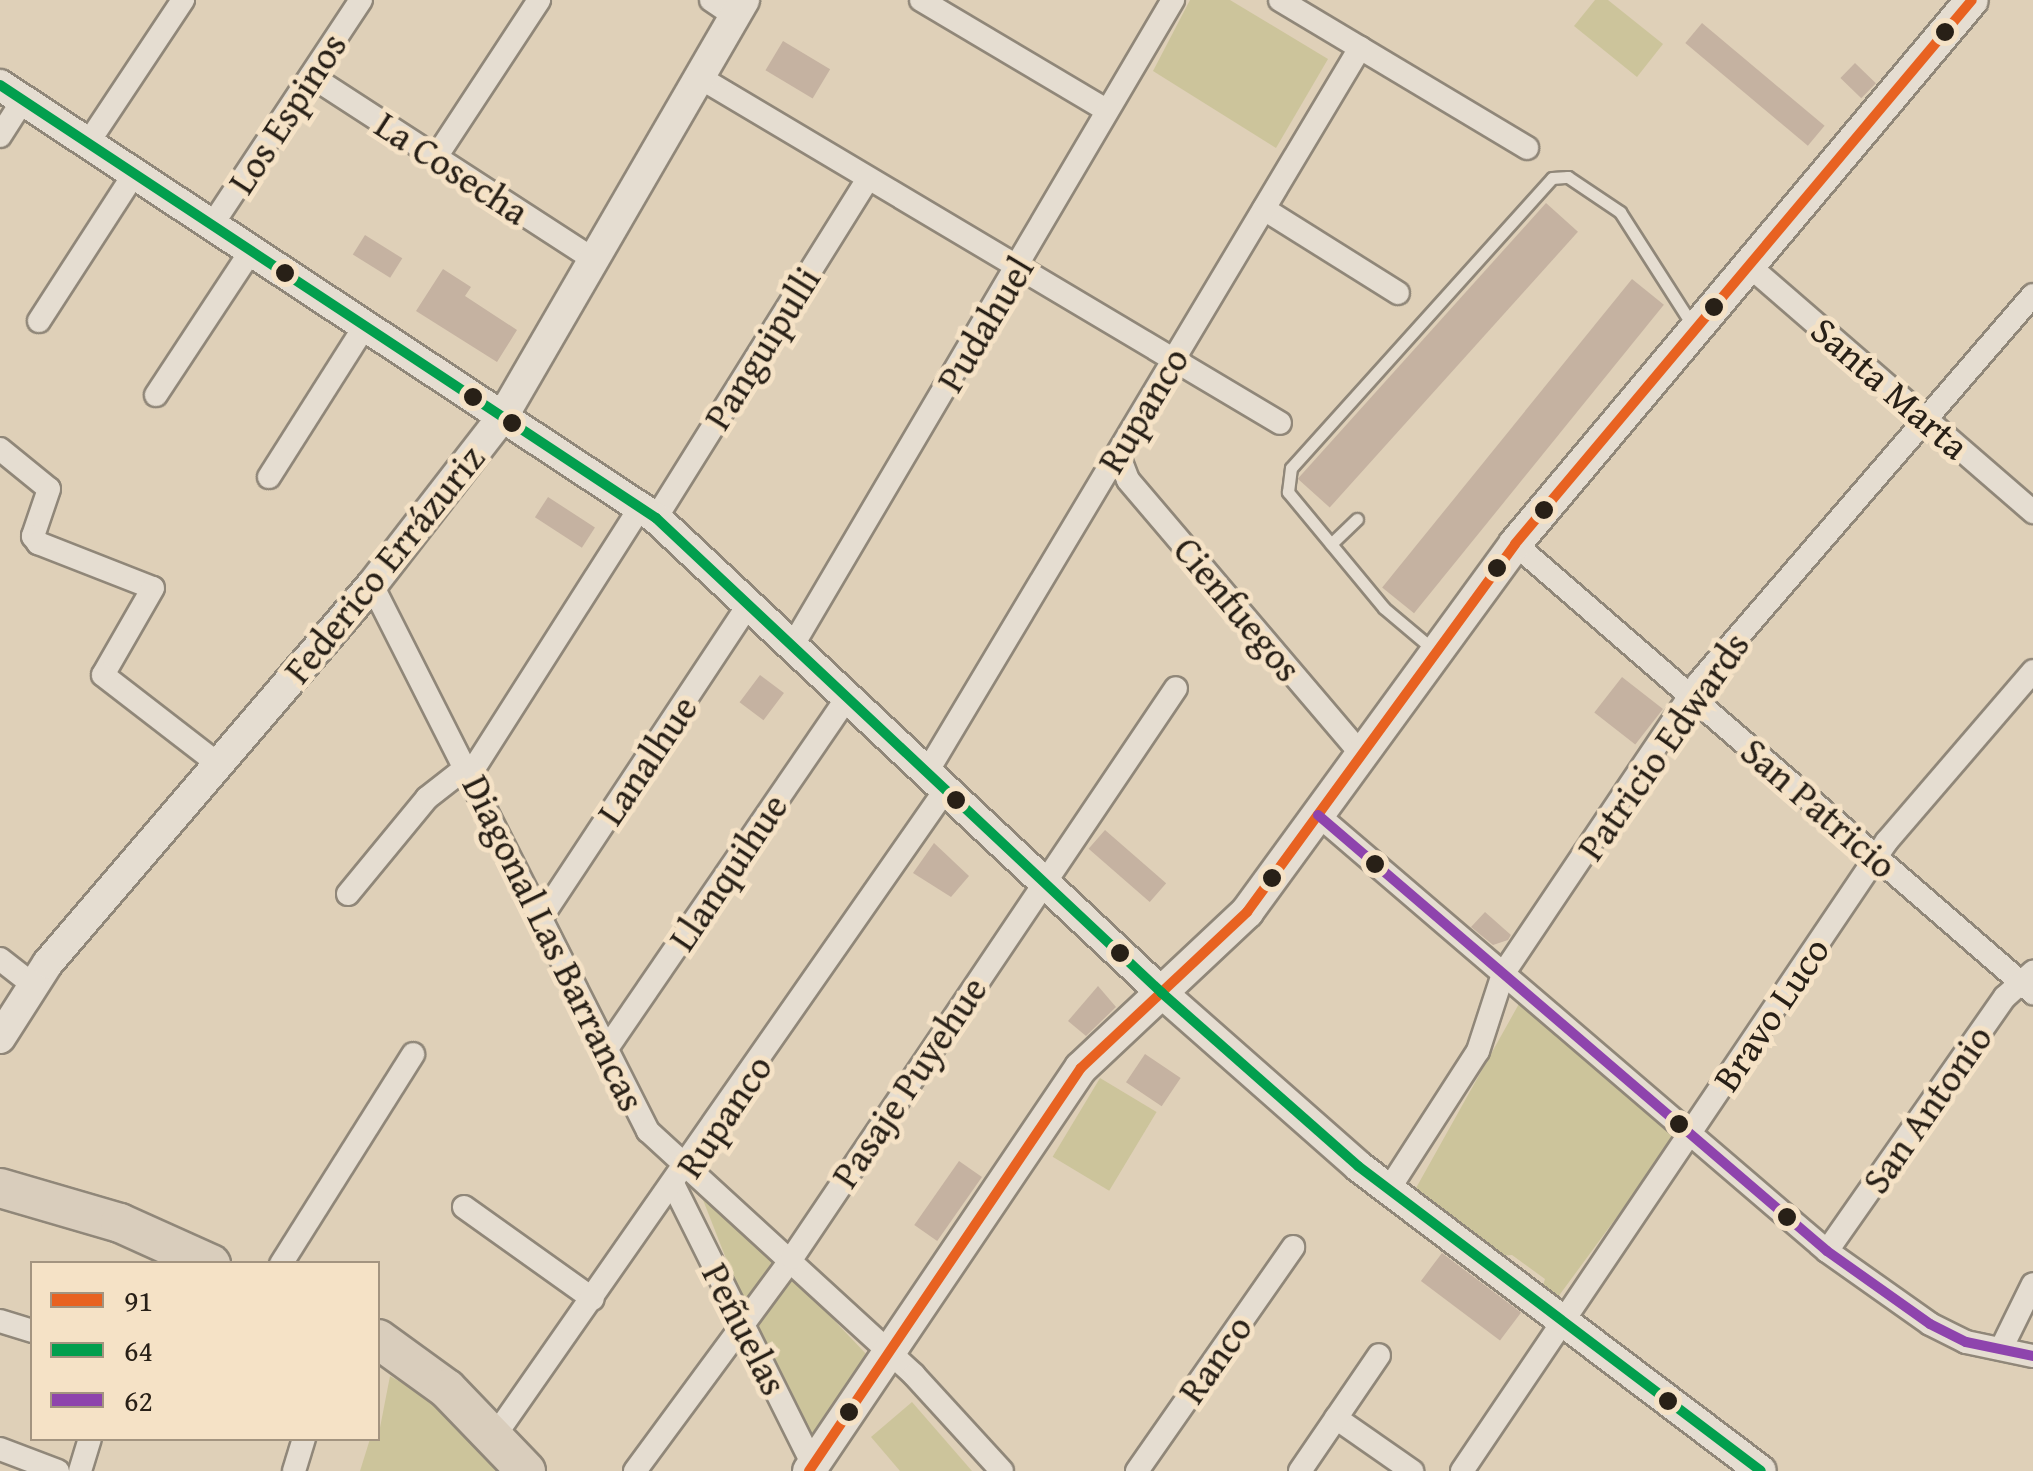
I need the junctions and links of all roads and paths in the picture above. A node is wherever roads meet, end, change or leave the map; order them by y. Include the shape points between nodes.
1 (183, 0) edge
2 (362, 0) edge
3 (539, 0) edge
4 (921, 0) edge
5 (1174, 0) edge
6 (1280, 0) edge
7 (730, 5) edge
8 (1954, 6) edge
9 (1360, 48) junction
10 (311, 76) junction
11 (700, 77) junction
12 (11, 93) edge
13 (1106, 110) junction
14 (0, 136) edge
15 (88, 144) junction
16 (1527, 148) dead end
17 (436, 157) junction
18 (134, 174) junction
19 (868, 178) junction
20 (1264, 209) junction
21 (212, 225) junction
22 (251, 250) junction
23 (594, 260) junction
24 (1748, 264) junction
25 (1018, 269) junction
26 (1398, 293) dead end
27 (2033, 295) edge
28 (39, 321) dead end
29 (366, 326) junction
30 (1693, 326) junction
31 (1173, 362) junction
32 (156, 395) dead end
33 (502, 416) junction
34 (1926, 418) junction
35 (1280, 423) dead end
36 (0, 448) edge
37 (1120, 459) junction
38 (269, 476) dead end
39 (649, 512) junction
40 (2033, 512) edge
41 (1357, 519) dead end
42 (1331, 544) junction
43 (1515, 544) junction
44 (372, 585) junction
45 (749, 604) junction
46 (792, 645) junction
47 (1435, 651) junction
48 (2033, 671) edge
49 (1176, 688) dead end
50 (1692, 696) junction
51 (848, 697) junction
52 (1362, 755) junction
53 (218, 764) junction
54 (470, 769) junction
55 (936, 780) junction
56 (1318, 814) junction
57 (1876, 858) junction
58 (1042, 880) junction
59 (348, 894) dead end
60 (543, 916) junction
61 (0, 959) edge
62 (1504, 974) junction
63 (2029, 982) edge
64 (32, 984) junction
65 (1162, 994) junction
66 (0, 1038) edge
67 (608, 1047) junction
68 (413, 1054) dead end
69 (1690, 1135) junction
70 (689, 1167) junction
71 (0, 1188) edge
72 (674, 1188) junction
73 (1389, 1189) junction
74 (464, 1207) dead end
75 (1293, 1247) dead end
76 (149, 1250) edge
77 (1828, 1251) junction
78 (792, 1258) junction
79 (198, 1261) edge
80 (282, 1261) edge
81 (2033, 1284) edge
82 (593, 1298) junction
83 (0, 1321) edge
84 (1563, 1323) junction
85 (744, 1326) junction
86 (30, 1330) edge
87 (380, 1340) edge
88 (2002, 1349) junction
89 (889, 1352) junction
90 (1380, 1355) dead end
91 (2033, 1356) edge
92 (1336, 1418) junction
93 (494, 1437) junction
94 (89, 1441) edge
95 (300, 1441) edge
96 (0, 1449) edge
97 (813, 1469) edge
98 (58, 1471) edge
99 (80, 1471) edge
100 (294, 1471) edge
101 (526, 1471) edge
102 (635, 1471) edge
103 (1002, 1471) edge
104 (1137, 1471) edge
105 (1300, 1471) edge
106 (1412, 1471) edge
107 (1462, 1471) edge
108 (1762, 1471) edge

1 - 15 street
2 - 10 street, Los Espinos
3 - 17 street
4 - 13 street
5 - 13 street, Pudahuel
6 - 9 street
7 - 11 street, Federico Errázuriz
8 - 24 main road
9 - 16 street
9 - 20 street, Rupanco
10 - 17 street, La Cosecha
10 - 21 street, Los Espinos
11 - 19 street
11 - 23 street, Federico Errázuriz
12 - 14 street
12 - 15 street
13 - 25 street, Pudahuel
15 - 18 street
17 - 23 street, La Cosecha
18 - 21 street
18 - 28 street
19 - 25 street
19 - 39 street, Panguipulli
20 - 26 street
20 - 31 street, Rupanco
21 - 22 street
22 - 29 street
22 - 32 street
23 - 33 street, Federico Errázuriz
24 - 30 main road
24 - 34 street, Santa Marta
25 - 31 street
25 - 46 street, Pudahuel
27 - 34 street, Patricio Edwards
29 - 33 street
29 - 38 street
30 - 42 lane via 1620,212 1575,181 1552,178 1286,474 1288,492
30 - 43 main road
31 - 35 street
31 - 37 street, Rupanco
33 - 39 street
33 - 44 street, Federico Errázuriz
34 - 40 street, Santa Marta
34 - 50 street, Patricio Edwards
36 - 53 street via 50,489 34,536 38,544 153,588 103,675
37 - 52 street, Cienfuegos via 1128,480
37 - 55 street, Rupanco
39 - 45 street
39 - 54 street, Panguipulli
41 - 42 lane
42 - 47 lane via 1384,608
43 - 47 main road
43 - 50 street, San Patricio
44 - 53 street, Federico Errázuriz
44 - 54 street, Diagonal Las Barrancas
45 - 46 street
45 - 60 street, Lanalhue
46 - 51 street
47 - 52 main road
48 - 57 street, Bravo Luco
49 - 58 street, Pasaje Puyehue
50 - 57 street, San Patricio
50 - 62 street, Patricio Edwards
51 - 55 street
51 - 67 street, Llanquihue
52 - 56 main road
53 - 64 street, Federico Errázuriz
54 - 59 street, Panguipulli via 427,798
54 - 60 street, Diagonal Las Barrancas
55 - 58 street
55 - 70 street, Rupanco
56 - 62 street
56 - 65 main road via 1246,912
57 - 63 street, San Patricio
57 - 69 street, Bravo Luco
58 - 65 street
58 - 78 street, Pasaje Puyehue
60 - 67 street, Diagonal Las Barrancas
61 - 64 street
62 - 69 street
62 - 73 street, Patricio Edwards via 1478,1051
63 - 77 street, San Antonio
64 - 66 street, Federico Errázuriz
65 - 73 street
65 - 89 main road via 1075,1076
67 - 70 street, Diagonal Las Barrancas via 648,1131
68 - 80 street
69 - 77 street
69 - 84 street, Bravo Luco
70 - 72 street, Rupanco
70 - 78 street, Diagonal Las Barrancas
71 - 76 main road
72 - 82 street, Rupanco
72 - 85 street, Peñuelas
73 - 84 street
74 - 82 street
75 - 104 street, Ranco
76 - 79 main road
77 - 88 street via 1930,1324
78 - 85 street, Pasaje Puyehue
78 - 89 street, Diagonal Las Barrancas
81 - 88 street
82 - 93 street, Rupanco
83 - 86 street
84 - 107 street, Bravo Luco
84 - 108 street
85 - 97 street, Peñuelas
85 - 102 street, Pasaje Puyehue
87 - 93 main road via 447,1389
88 - 91 street
89 - 97 main road
89 - 103 street, Diagonal Las Barrancas
90 - 92 street
92 - 105 street
92 - 106 street
93 - 101 main road
94 - 99 street
95 - 100 street
96 - 98 street

